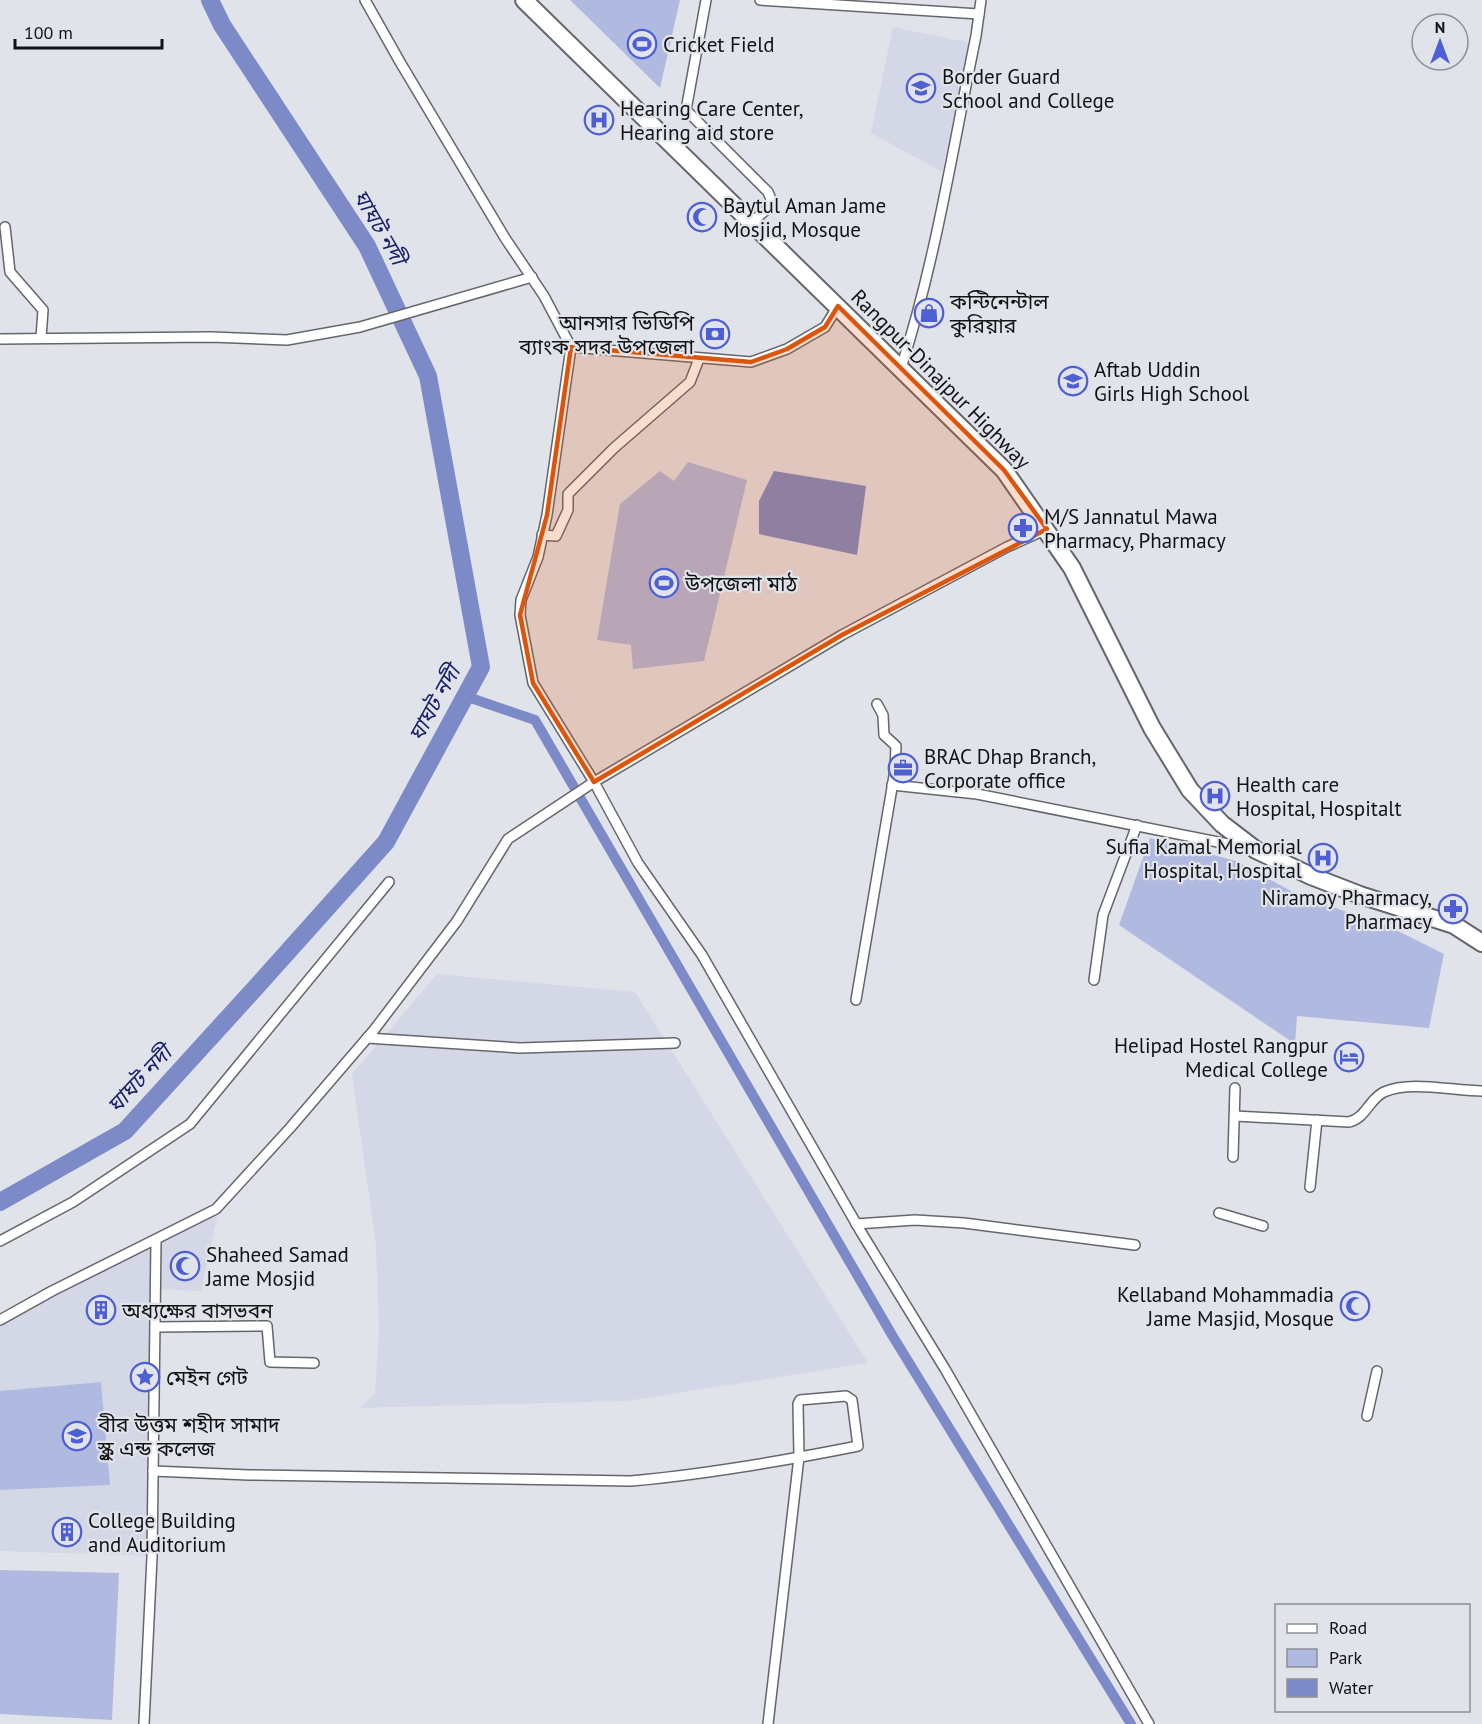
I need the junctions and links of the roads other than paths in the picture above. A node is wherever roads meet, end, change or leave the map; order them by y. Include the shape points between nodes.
1 (365, 0) edge
2 (524, 0) edge
3 (706, 0) edge
4 (760, 0) edge
5 (981, 0) edge
6 (979, 14) junction
7 (752, 222) junction
8 (5, 227) dead end
9 (531, 277) junction
10 (838, 306) junction
11 (41, 338) junction
12 (0, 339) edge
13 (572, 347) junction
14 (699, 359) junction
15 (902, 368) junction
16 (1047, 529) junction
17 (542, 535) junction
18 (877, 704) dead end
19 (592, 784) junction
20 (892, 785) junction
21 (1137, 825) junction
22 (1256, 850) junction
23 (389, 882) dead end
24 (1482, 943) edge
25 (1094, 980) dead end
26 (856, 1000) dead end
27 (367, 1038) junction
28 (675, 1043) dead end
29 (1235, 1088) dead end
30 (1482, 1091) edge
31 (1235, 1116) junction
32 (1317, 1120) junction
33 (1233, 1158) dead end
34 (1310, 1187) dead end
35 (1219, 1213) dead end
36 (856, 1224) junction
37 (1263, 1226) dead end
38 (0, 1241) edge
39 (156, 1241) junction
40 (1135, 1245) dead end
41 (0, 1320) edge
42 (155, 1327) junction
43 (314, 1363) dead end
44 (1377, 1371) dead end
45 (1367, 1416) dead end
46 (800, 1457) junction
47 (153, 1472) junction
48 (144, 1724) edge
49 (768, 1724) edge
50 (1149, 1724) edge

1 - 9 street
2 - 7 highway, Rangpur-Dinajpur Highway
3 - 7 street via 686,110 768,192 773,204
4 - 6 street
5 - 6 street
6 - 15 street via 928,265
7 - 10 highway, Rangpur-Dinajpur Highway
8 - 11 street via 10,272 43,310
9 - 11 street via 360,327 287,340
9 - 13 street
10 - 14 street via 825,327 787,349 751,362
10 - 15 highway, Rangpur-Dinajpur Highway
11 - 12 street
13 - 14 street
13 - 17 street
14 - 17 street via 690,382 568,494 568,510 556,536
15 - 16 highway, Rangpur-Dinajpur Highway via 1004,470
16 - 19 street via 1007,546 843,635
16 - 22 highway, Rangpur-Dinajpur Highway via 1072,567 1152,728 1190,790 1222,824
17 - 19 street via 521,600 532,683
18 - 20 street via 883,715 884,735 896,746
19 - 27 street via 508,839 457,921
19 - 36 street via 638,863 702,955
20 - 21 street via 977,794
20 - 26 street
21 - 22 street
21 - 25 street via 1103,915
22 - 24 highway, Rangpur-Dinajpur Highway via 1360,895 1454,926
23 - 38 street via 190,1124 73,1202
27 - 28 street via 520,1048
27 - 39 street via 216,1209
29 - 31 street
30 - 32 street via 1393,1089 1379,1095 1355,1121
31 - 32 street
31 - 33 street
32 - 34 street
35 - 37 street
36 - 40 street via 915,1220 964,1223
36 - 50 street via 945,1369
39 - 41 street
39 - 42 street
42 - 43 street via 267,1326 270,1362
42 - 47 street
44 - 45 street
46 - 46 street via 858,1446 852,1400 846,1396 800,1400
46 - 47 street via 631,1481
46 - 49 street
47 - 48 street

